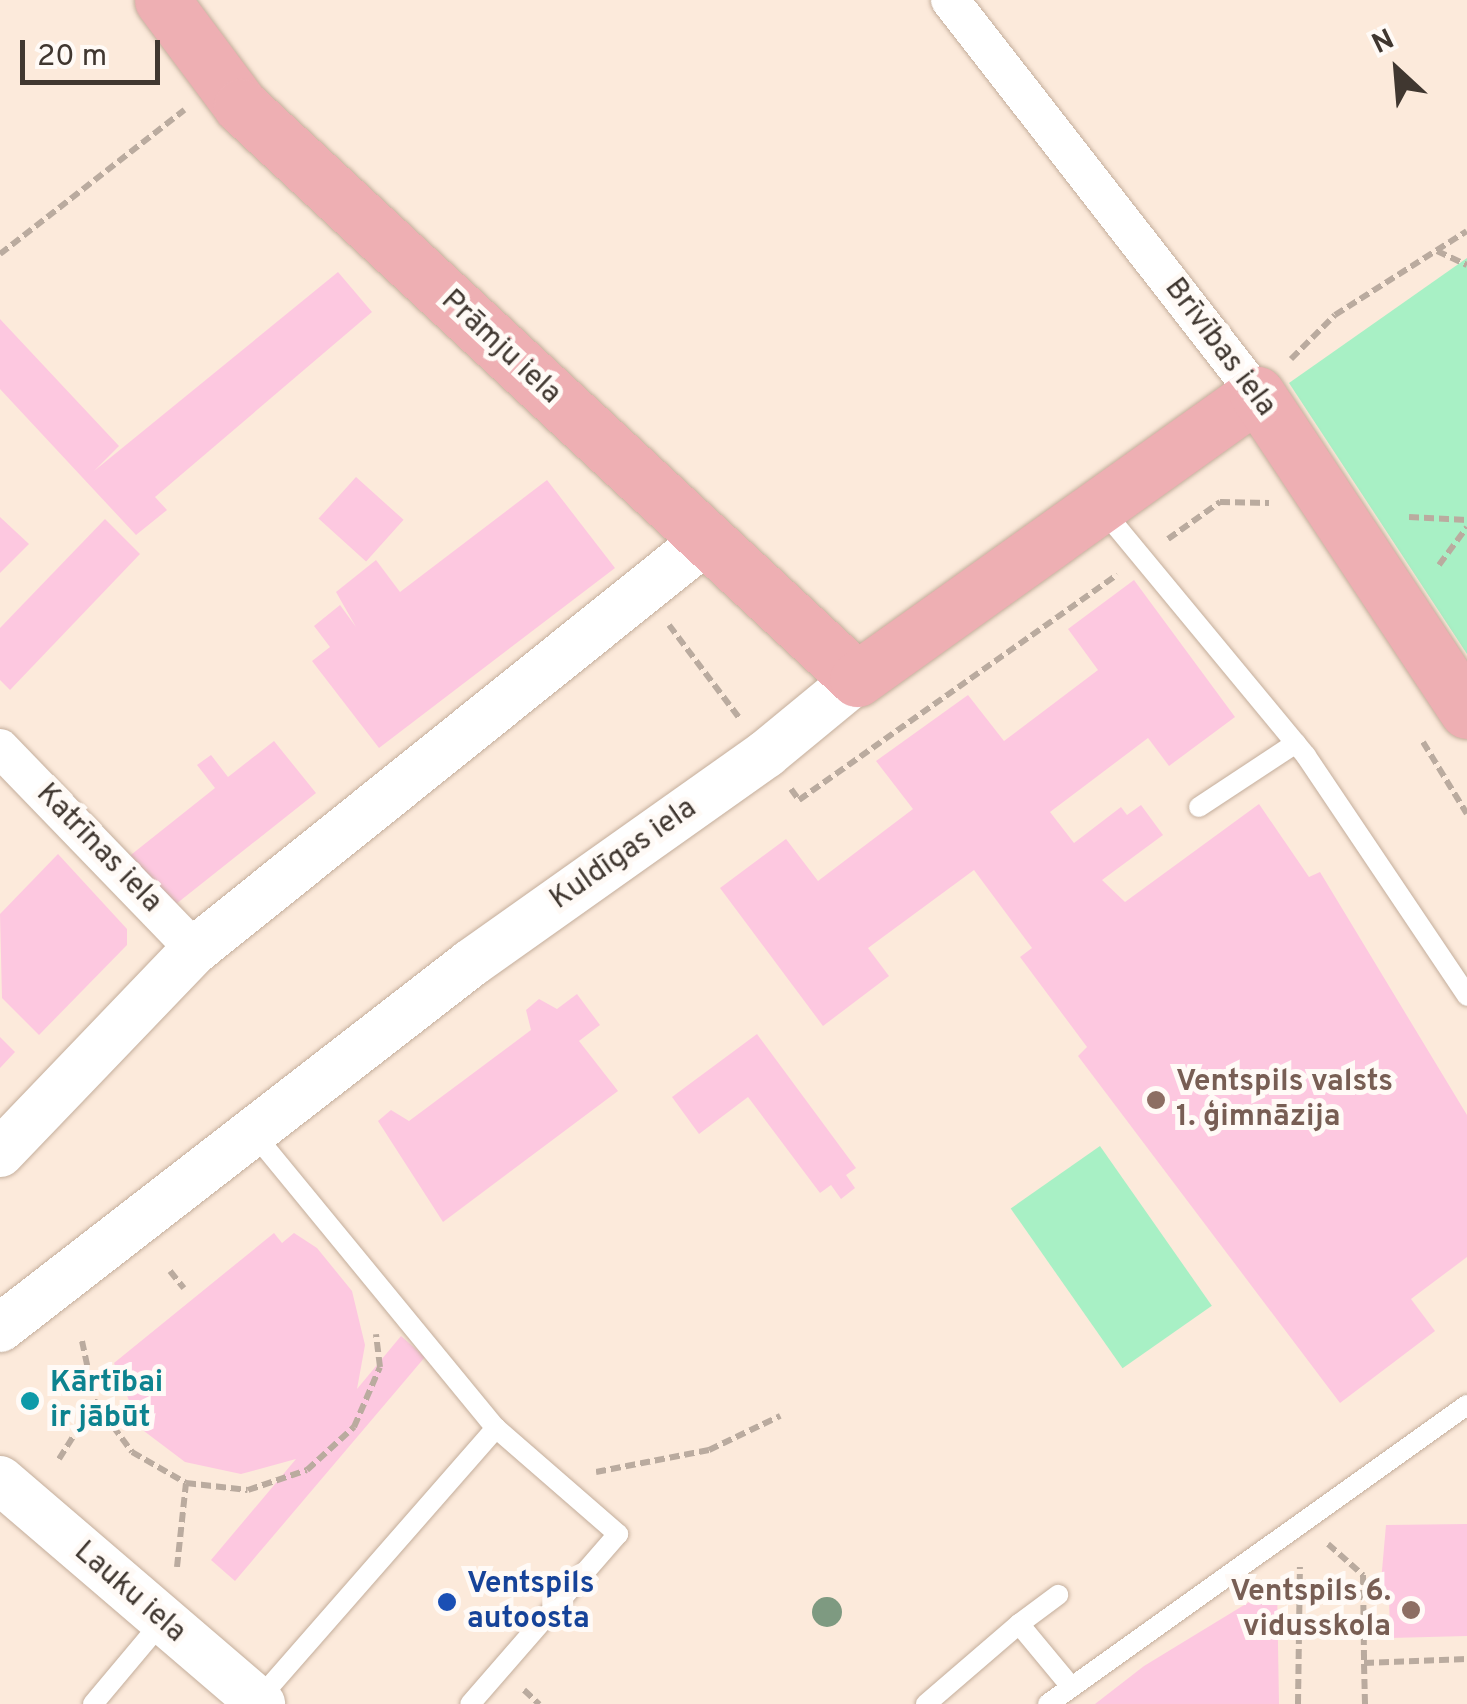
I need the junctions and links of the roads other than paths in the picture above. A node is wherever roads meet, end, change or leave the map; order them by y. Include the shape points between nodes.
1 (162, 0) edge
2 (950, 0) edge
3 (1256, 394) junction
4 (1098, 504) junction
5 (705, 541) junction
6 (857, 679) junction
7 (1467, 711) edge
8 (1296, 743) junction
9 (0, 748) edge
10 (1199, 807) dead end
11 (195, 950) junction
12 (1467, 996) edge
13 (254, 1135) junction
14 (0, 1153) edge
15 (0, 1328) edge
16 (1467, 1405) edge
17 (496, 1428) junction
18 (0, 1480) edge
19 (1058, 1595) dead end
20 (162, 1623) junction
21 (1018, 1624) junction
22 (1068, 1683) junction
23 (259, 1702) edge
24 (93, 1704) edge
25 (470, 1704) edge
26 (926, 1704) edge
27 (1048, 1704) edge

1 - 5 main road, Prāmju iela via 242,106
2 - 3 street, Brīvības iela
3 - 4 main road, Kuldīgas iela
3 - 7 main road, Brīvības iela
4 - 6 main road, Kuldīgas iela
4 - 8 lane
5 - 6 main road, Prāmju iela
5 - 11 street
6 - 13 street, Kuldīgas iela via 766,754 472,963
8 - 10 lane
8 - 12 lane
9 - 11 street, Katrīnas iela
11 - 14 street
13 - 15 street, Kuldīgas iela
13 - 17 lane
16 - 22 lane
17 - 23 lane
17 - 25 lane via 618,1534
18 - 20 street, Lauku iela
19 - 21 lane
20 - 23 street, Lauku iela
20 - 24 lane
21 - 22 lane
21 - 26 lane
22 - 27 lane

